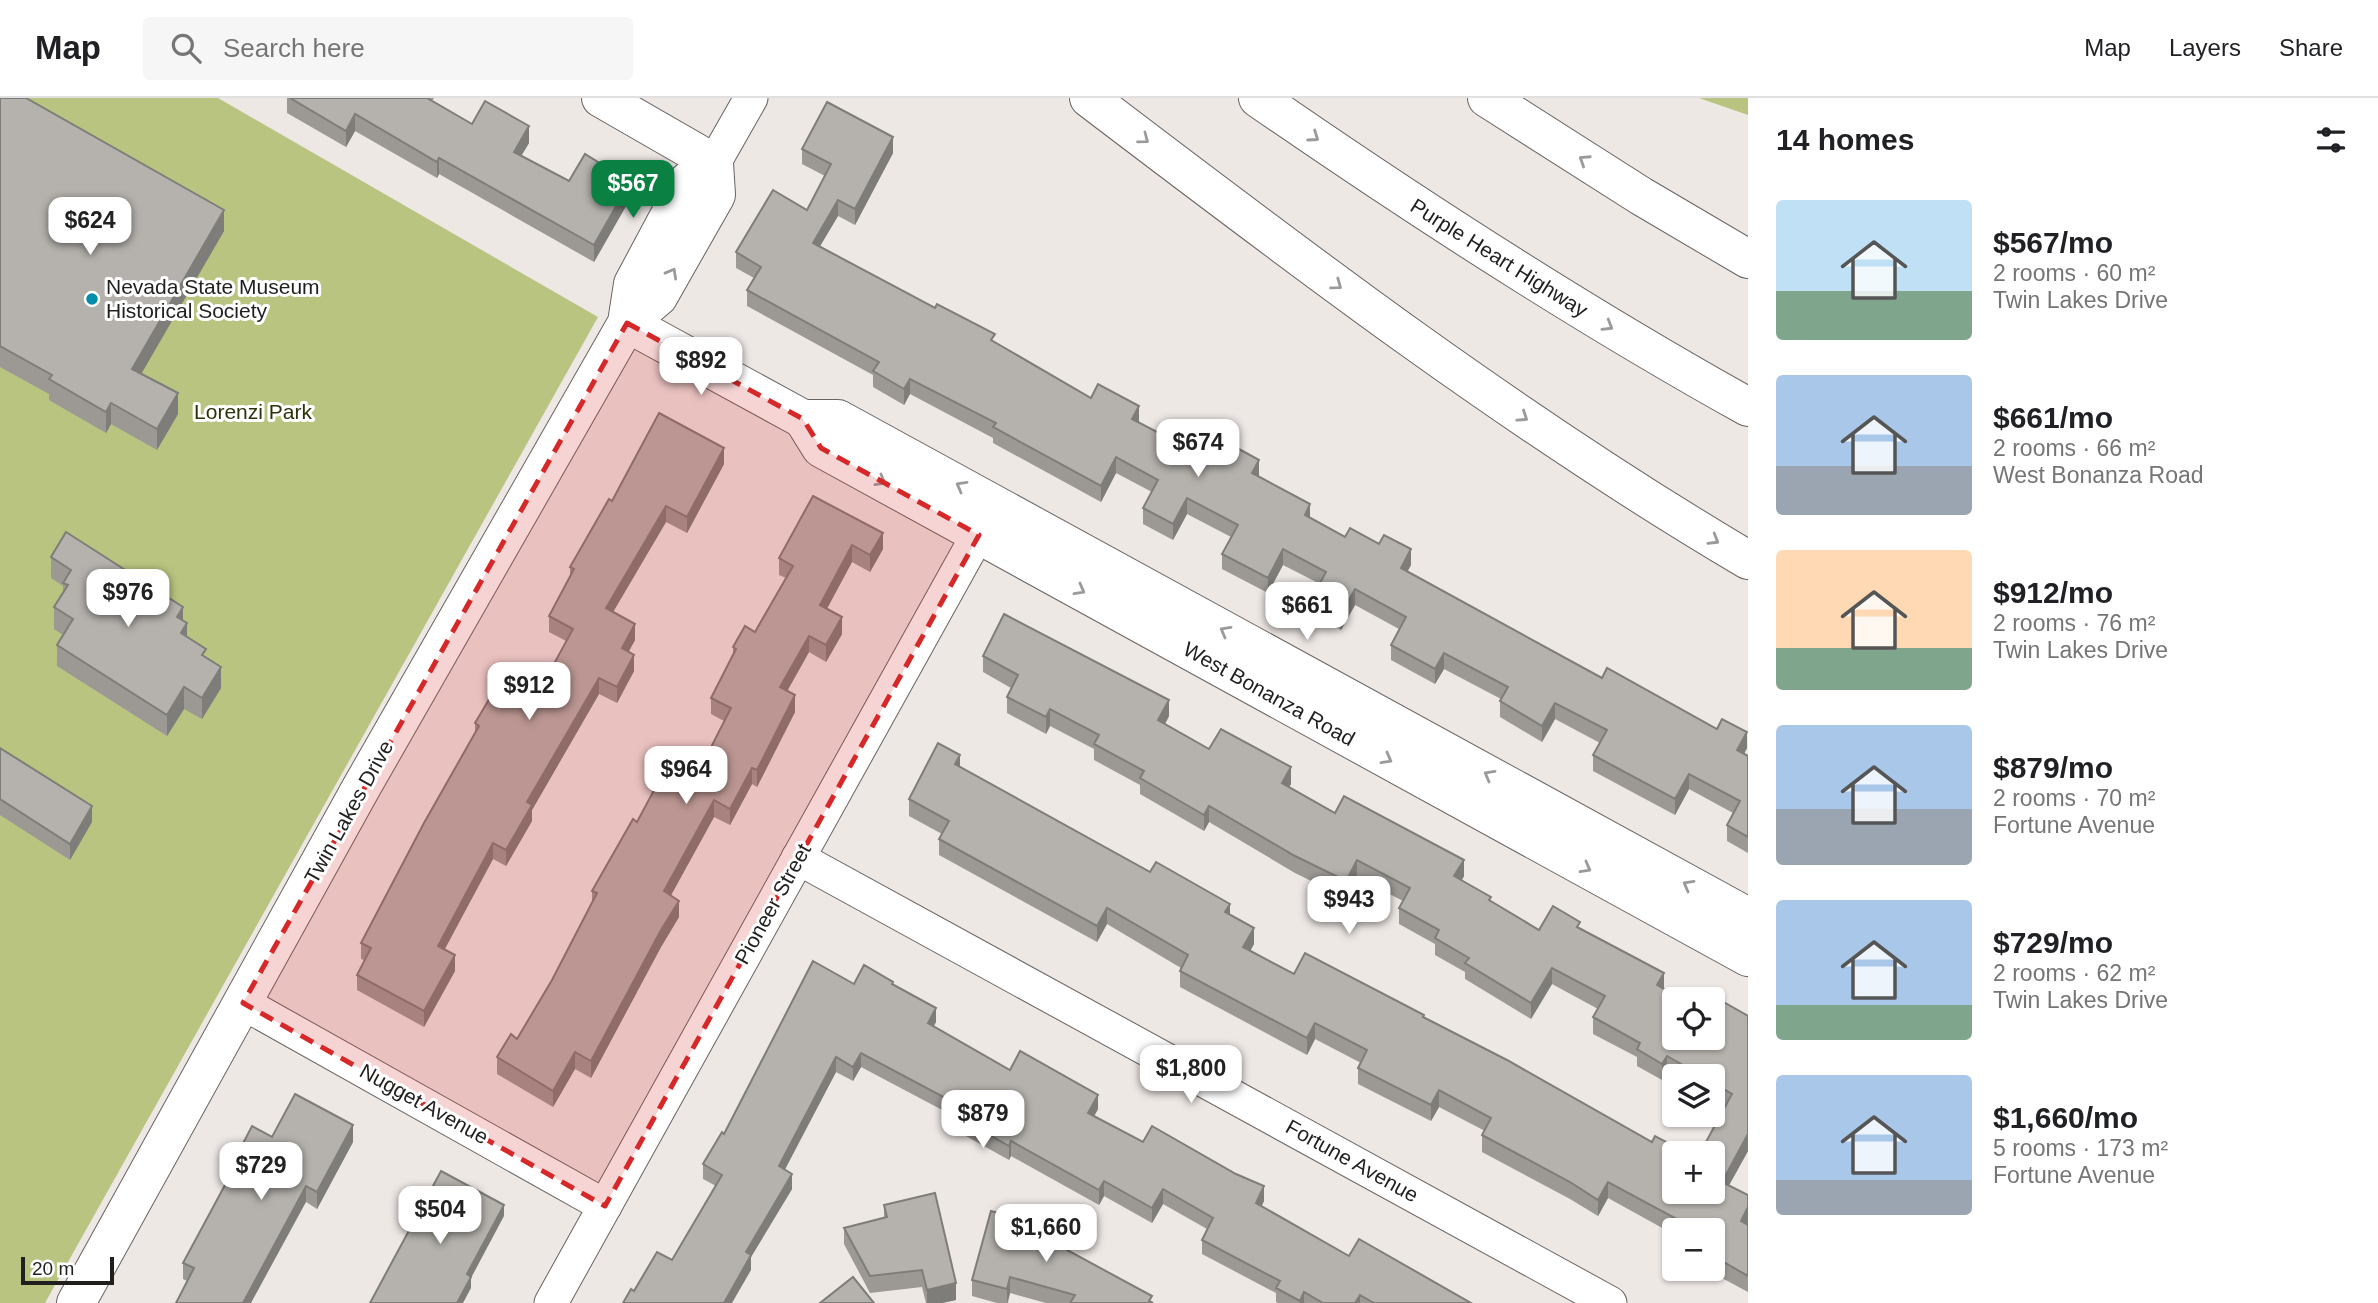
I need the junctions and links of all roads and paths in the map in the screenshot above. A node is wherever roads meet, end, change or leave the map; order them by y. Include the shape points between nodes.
1 (601, 98) edge
2 (751, 98) edge
3 (1089, 98) edge
4 (1258, 98) edge
5 (1487, 98) edge
6 (714, 163) junction
7 (1641, 196) junction
8 (1748, 237) edge
9 (1748, 259) edge
10 (627, 323) junction
11 (1748, 407) edge
12 (987, 520) junction
13 (1748, 560) edge
14 (1291, 686) junction
15 (798, 859) junction
16 (1748, 917) edge
17 (1748, 957) edge
18 (243, 1003) junction
19 (605, 1206) junction
20 (76, 1303) edge
21 (551, 1303) edge
22 (1610, 1303) edge

1 - 6 main road
2 - 6 street, Twin Lakes Drive
3 -> 13 main road via 1461,375
4 -> 11 main road, Purple Heart Highway via 1538,284
7 -> 5 main road
6 - 10 main road, Twin Lakes Drive via 688,181 634,284
7 - 8 main road
7 - 9 main road
10 - 12 main road, West Bonanza Road via 803,419 821,449
10 - 18 main road, Twin Lakes Drive
12 - 14 main road, West Bonanza Road
12 - 15 street, Pioneer Street
16 -> 14 main road, West Bonanza Road
14 -> 17 main road, West Bonanza Road
15 - 19 street, Pioneer Street
15 - 22 street, Fortune Avenue
18 - 19 street, Nugget Avenue
18 - 20 main road, Twin Lakes Drive
19 - 21 street, Pioneer Street

